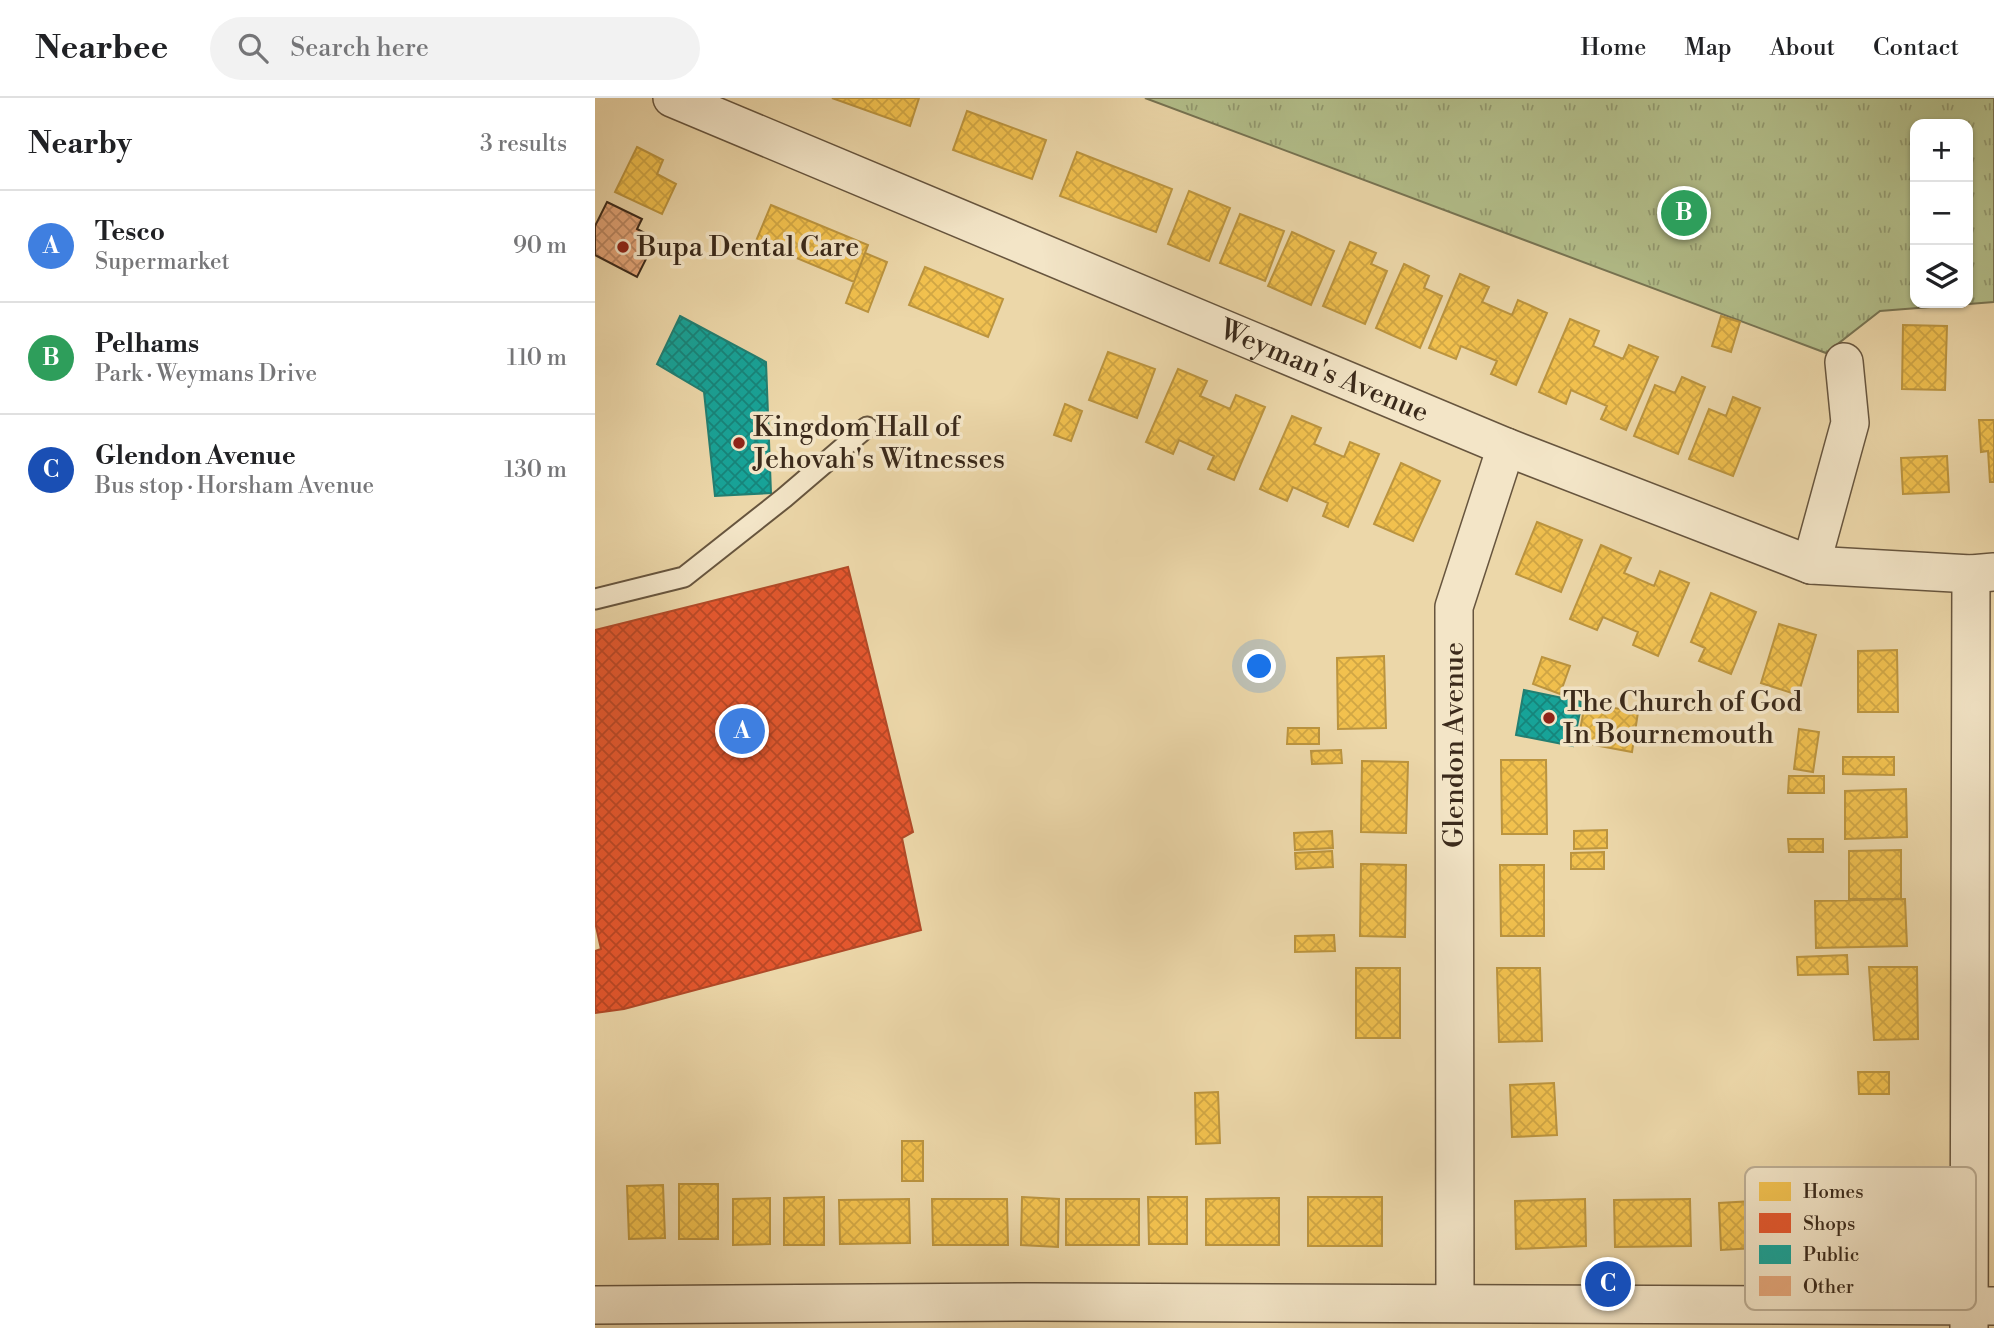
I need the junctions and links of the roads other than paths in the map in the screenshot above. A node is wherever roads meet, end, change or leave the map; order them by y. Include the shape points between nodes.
1 (672, 98) edge
2 (1845, 362) dead end
3 (867, 427) dead end
4 (1506, 447) junction
5 (1811, 565) junction
6 (1982, 573) edge
7 (595, 599) edge
8 (1455, 1303) junction
9 (595, 1305) edge
10 (1745, 1309) edge
11 (1820, 1310) edge
12 (1977, 1313) edge
13 (1033, 1315) edge

1 - 4 street, Weyman's Avenue
2 - 5 street via 1850,422
3 - 7 lane via 684,577
4 - 5 street, Weyman's Avenue
4 - 8 street, Glendon Avenue via 1454,607
5 - 6 street, Weyman's Avenue
6 - 12 street
8 - 10 street
8 - 13 street
9 - 13 street
11 - 12 street

